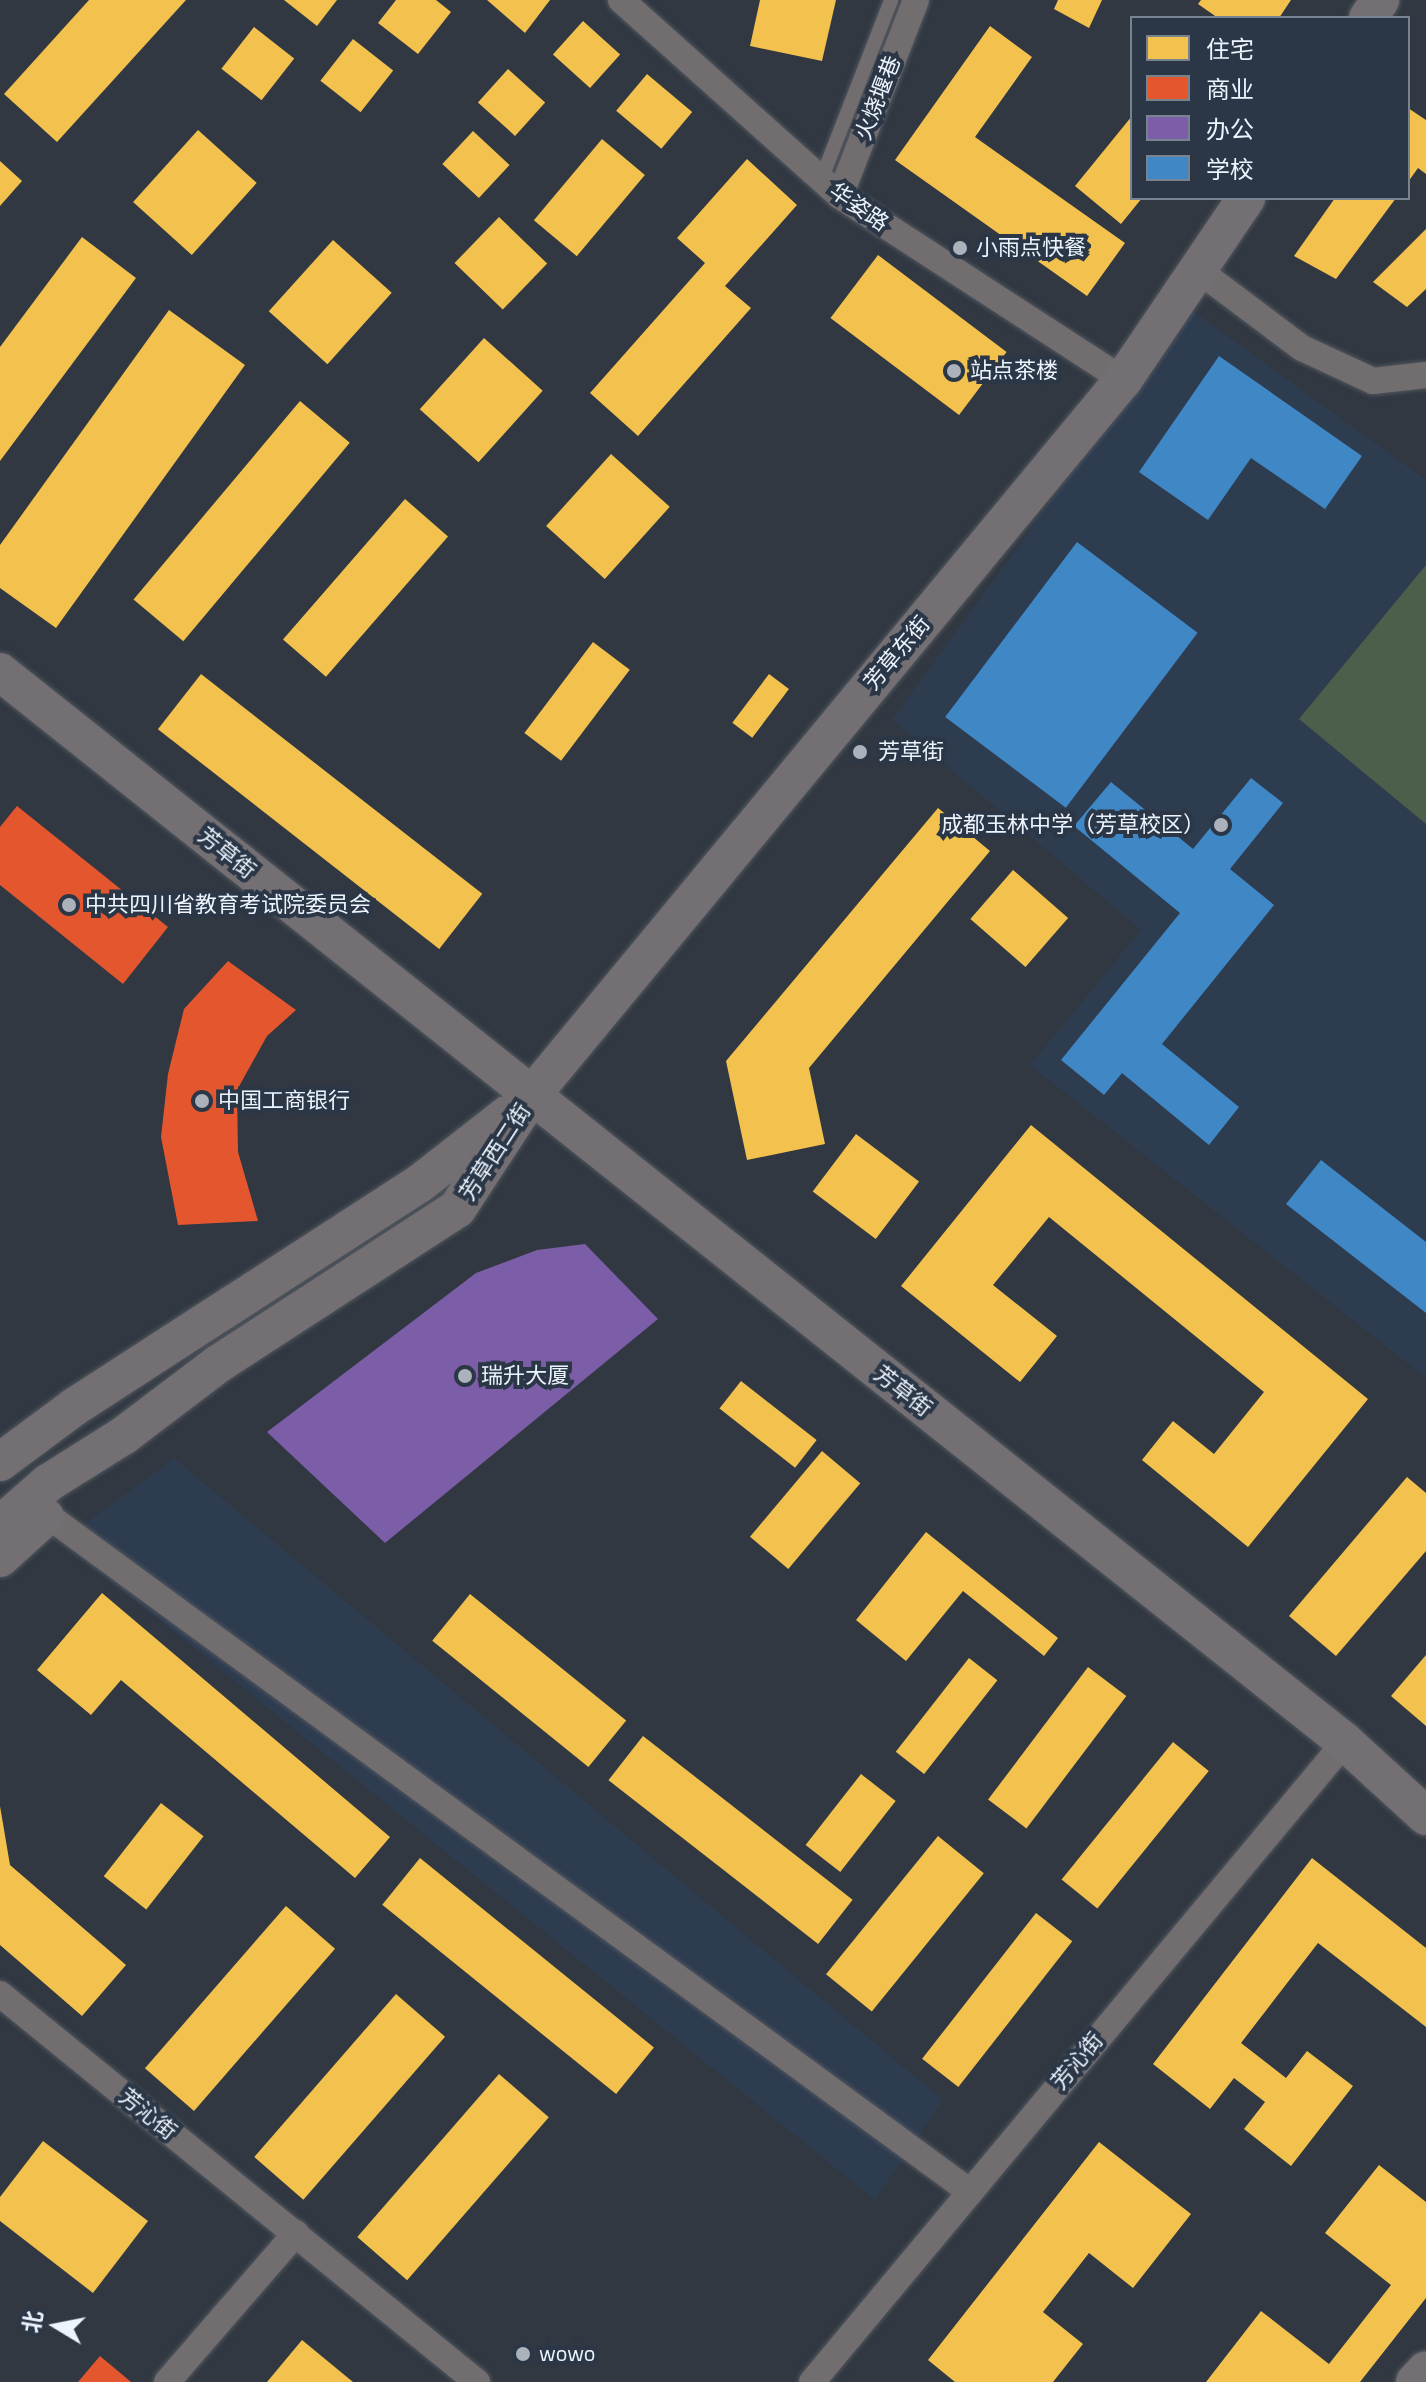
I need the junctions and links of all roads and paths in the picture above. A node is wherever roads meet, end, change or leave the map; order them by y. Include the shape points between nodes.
1 (621, 0) edge
2 (891, 0) edge
3 (916, 0) edge
4 (830, 188) junction
5 (1245, 200) edge
6 (1198, 270) junction
7 (1426, 375) edge
8 (1123, 380) junction
9 (0, 672) edge
10 (531, 1096) junction
11 (120, 1382) junction
12 (123, 1436) junction
13 (0, 1462) edge
14 (0, 1502) edge
15 (47, 1515) junction
16 (0, 1525) edge
17 (0, 1558) edge
18 (1345, 1742) junction
19 (1426, 1816) edge
20 (0, 1994) edge
21 (969, 2191) junction
22 (296, 2233) junction
23 (1426, 2370) edge
24 (167, 2382) edge
25 (477, 2382) edge
26 (812, 2382) edge
27 (1415, 2382) edge

1 - 4 street, 华姿路
2 - 4 lane
3 - 4 street, 火烧堰巷
4 - 8 street, 华姿路
5 - 6 main road, 芳草东街
6 - 7 street via 1302,348 1373,381
6 - 8 main road, 芳草东街
8 - 10 main road, 芳草东街
9 - 10 main road, 芳草街
10 - 11 main road, 芳草西二街 via 419,1184
10 - 12 main road, 芳草西二街 via 457,1209 218,1364
10 - 18 main road, 芳草街
11 - 13 main road via 74,1407
11 - 14 main road
12 - 15 main road
12 - 16 main road via 48,1483
15 - 17 main road
15 - 21 street
18 - 19 main road, 芳草街
18 - 21 street, 芳沁街
20 - 22 street, 芳沁街
21 - 26 street, 芳沁街
22 - 24 street
22 - 25 street, 芳沁街
23 - 27 main road

